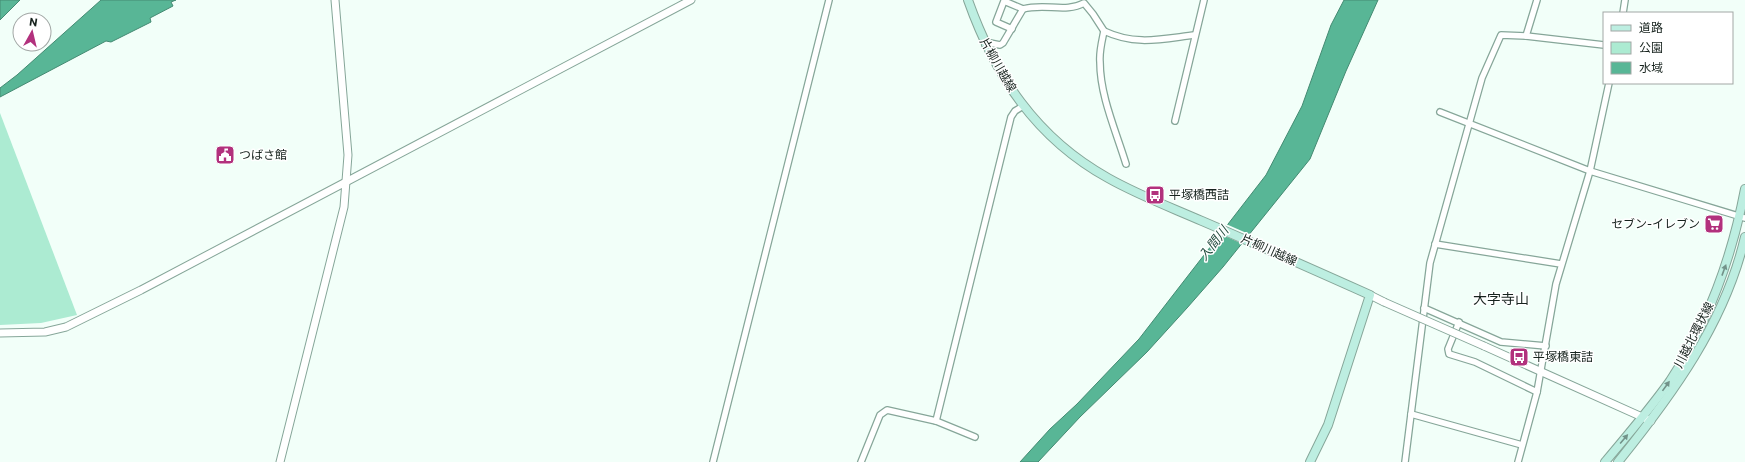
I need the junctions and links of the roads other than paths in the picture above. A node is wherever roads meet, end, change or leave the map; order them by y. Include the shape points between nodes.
1 (335, 0) edge
2 (691, 0) edge
3 (829, 0) edge
4 (968, 0) edge
5 (1204, 0) edge
6 (1538, 0) edge
7 (1625, 0) edge
8 (1083, 2) edge
9 (1023, 9) junction
10 (1623, 12) edge
11 (1012, 29) junction
12 (1104, 31) junction
13 (1195, 35) junction
14 (1526, 36) junction
15 (985, 45) junction
16 (1603, 46) edge
17 (1608, 84) edge
18 (1023, 106) junction
19 (1440, 112) dead end
20 (1175, 121) dead end
21 (1470, 124) junction
22 (1126, 164) dead end
23 (1590, 172) junction
24 (346, 182) junction
25 (1745, 189) edge
26 (1742, 217) edge
27 (1745, 237) edge
28 (1435, 244) junction
29 (1562, 264) junction
30 (1370, 295) junction
31 (1424, 308) junction
32 (1459, 322) junction
33 (0, 333) edge
34 (1546, 346) junction
35 (1541, 371) junction
36 (1537, 392) junction
37 (1411, 414) junction
38 (1642, 417) junction
39 (936, 421) junction
40 (1651, 421) junction
41 (974, 437) dead end
42 (1522, 446) junction
43 (280, 462) edge
44 (713, 462) edge
45 (861, 462) edge
46 (1310, 462) edge
47 (1405, 462) edge
48 (1518, 462) edge
49 (1605, 462) edge
50 (1618, 462) edge

1 - 24 street via 348,155
2 - 24 street
3 - 44 street
4 - 15 main road, 片柳川越線
5 - 13 street
6 - 14 street
7 - 10 street
8 - 9 street via 1074,8 1040,6
8 - 12 street
9 - 11 street
9 - 11 street via 1004,1 996,22
11 - 15 street via 1000,45
12 - 13 street via 1126,40 1139,41
12 - 22 street via 1100,72 1110,115
13 - 20 street
14 - 16 street
14 - 21 street via 1501,35 1482,78
15 - 18 main road, 片柳川越線
17 - 23 street
18 - 30 main road, 片柳川越線 via 1046,133 1082,162 1115,182
18 - 39 street via 1011,117
19 - 21 street
21 - 23 street
21 - 28 street
23 - 26 street
23 - 29 street
24 - 33 street via 66,327 45,332
24 - 43 street via 344,207
25 - 26 main road, 川越北環状線
38 -> 26 main road, 川越北環状線 via 1690,347 1719,282
27 - 40 main road, 川越北環状線 via 1731,280 1711,327 1686,371
28 - 29 street
28 - 31 street
29 - 34 street via 1552,302
30 - 35 street, bridge
30 - 46 main road via 1328,425
31 - 32 street
31 - 37 street
32 - 34 street via 1501,342
32 - 36 street via 1448,349 1449,354 1475,362
34 - 35 street
35 - 36 street
35 - 38 street
36 - 42 street
37 - 42 street
37 - 47 street
38 - 40 street
49 -> 38 main road, 川越北環状線
39 - 41 street
39 - 45 street via 892,410 883,412
40 - 50 main road, 川越北環状線
42 - 48 street

